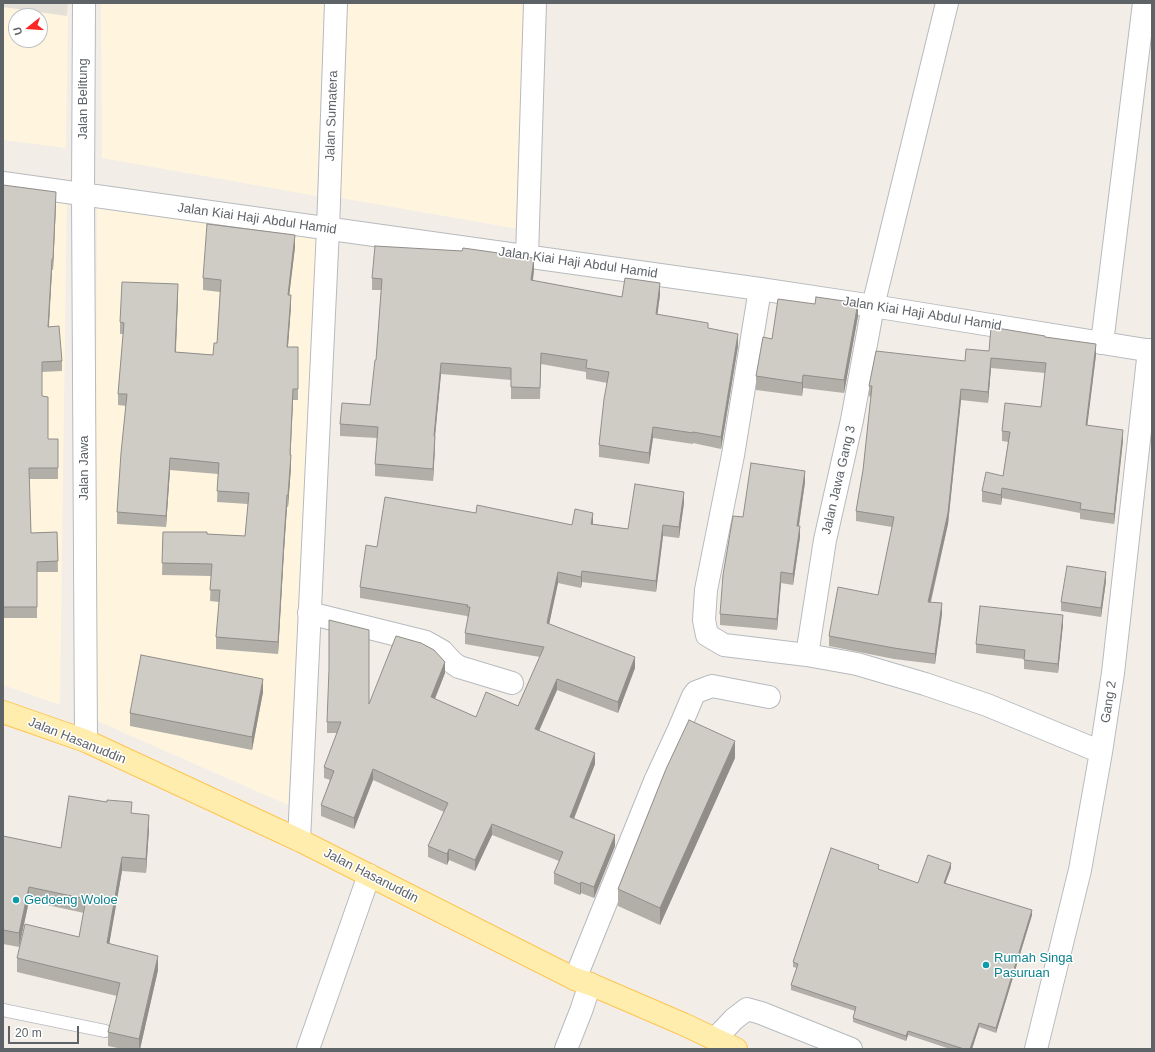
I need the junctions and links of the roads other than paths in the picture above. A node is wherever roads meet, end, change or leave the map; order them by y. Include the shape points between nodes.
1 (84, 3) edge
2 (336, 3) edge
3 (534, 3) edge
4 (947, 3) edge
5 (1142, 12) edge
6 (3, 183) edge
7 (83, 194) junction
8 (328, 229) junction
9 (527, 256) junction
10 (760, 289) junction
11 (873, 306) junction
12 (1102, 343) junction
13 (1151, 351) edge
14 (309, 614) junction
15 (807, 655) junction
16 (512, 683) dead end
17 (769, 697) dead end
18 (3, 712) edge
19 (86, 741) junction
20 (1101, 752) junction
21 (299, 840) junction
22 (369, 875) junction
23 (582, 981) junction
24 (3, 1010) edge
25 (105, 1031) dead end
26 (715, 1039) junction
27 (308, 1049) edge
28 (566, 1049) edge
29 (736, 1049) edge
30 (851, 1049) edge
31 (1036, 1049) edge

1 - 7 street, Jalan Belitung
2 - 8 street, Jalan Sumatera
3 - 9 street
4 - 11 street, Jalan Jawa Gang 3
5 - 12 street
6 - 7 street, Jalan Kiai Haji Abdul Hamid
7 - 8 street, Jalan Kiai Haji Abdul Hamid
7 - 19 street, Jalan Jawa
8 - 9 street, Jalan Kiai Haji Abdul Hamid
8 - 14 street, Jalan Sumatera
9 - 10 street, Jalan Kiai Haji Abdul Hamid
10 - 11 street, Jalan Kiai Haji Abdul Hamid
10 - 15 street via 734,455 706,590 704,620 708,636 724,645
11 - 12 street, Jalan Kiai Haji Abdul Hamid
11 - 15 street, Jalan Jawa Gang 3 via 852,420 825,540
12 - 13 street, Jalan Kiai Haji Abdul Hamid
13 - 20 street, Gang 2 via 1113,673
14 - 16 street via 426,642 442,651 459,667
14 - 21 street, Jalan Sumatera
15 - 20 street via 857,664 925,684 987,705
17 - 23 street via 712,686 696,692 693,696 655,781
18 - 19 main road, Jalan Hasanuddin
19 - 21 main road, Jalan Hasanuddin
20 - 31 street, Gang 2 via 1080,870
21 - 22 main road, Jalan Hasanuddin
22 - 23 main road, Jalan Hasanuddin
22 - 27 street
23 - 26 main road, Jalan Hasanuddin
23 - 28 street via 581,1011
24 - 25 lane
26 - 29 main road, Jalan Hasanuddin
26 - 30 street via 734,1019 748,1009

